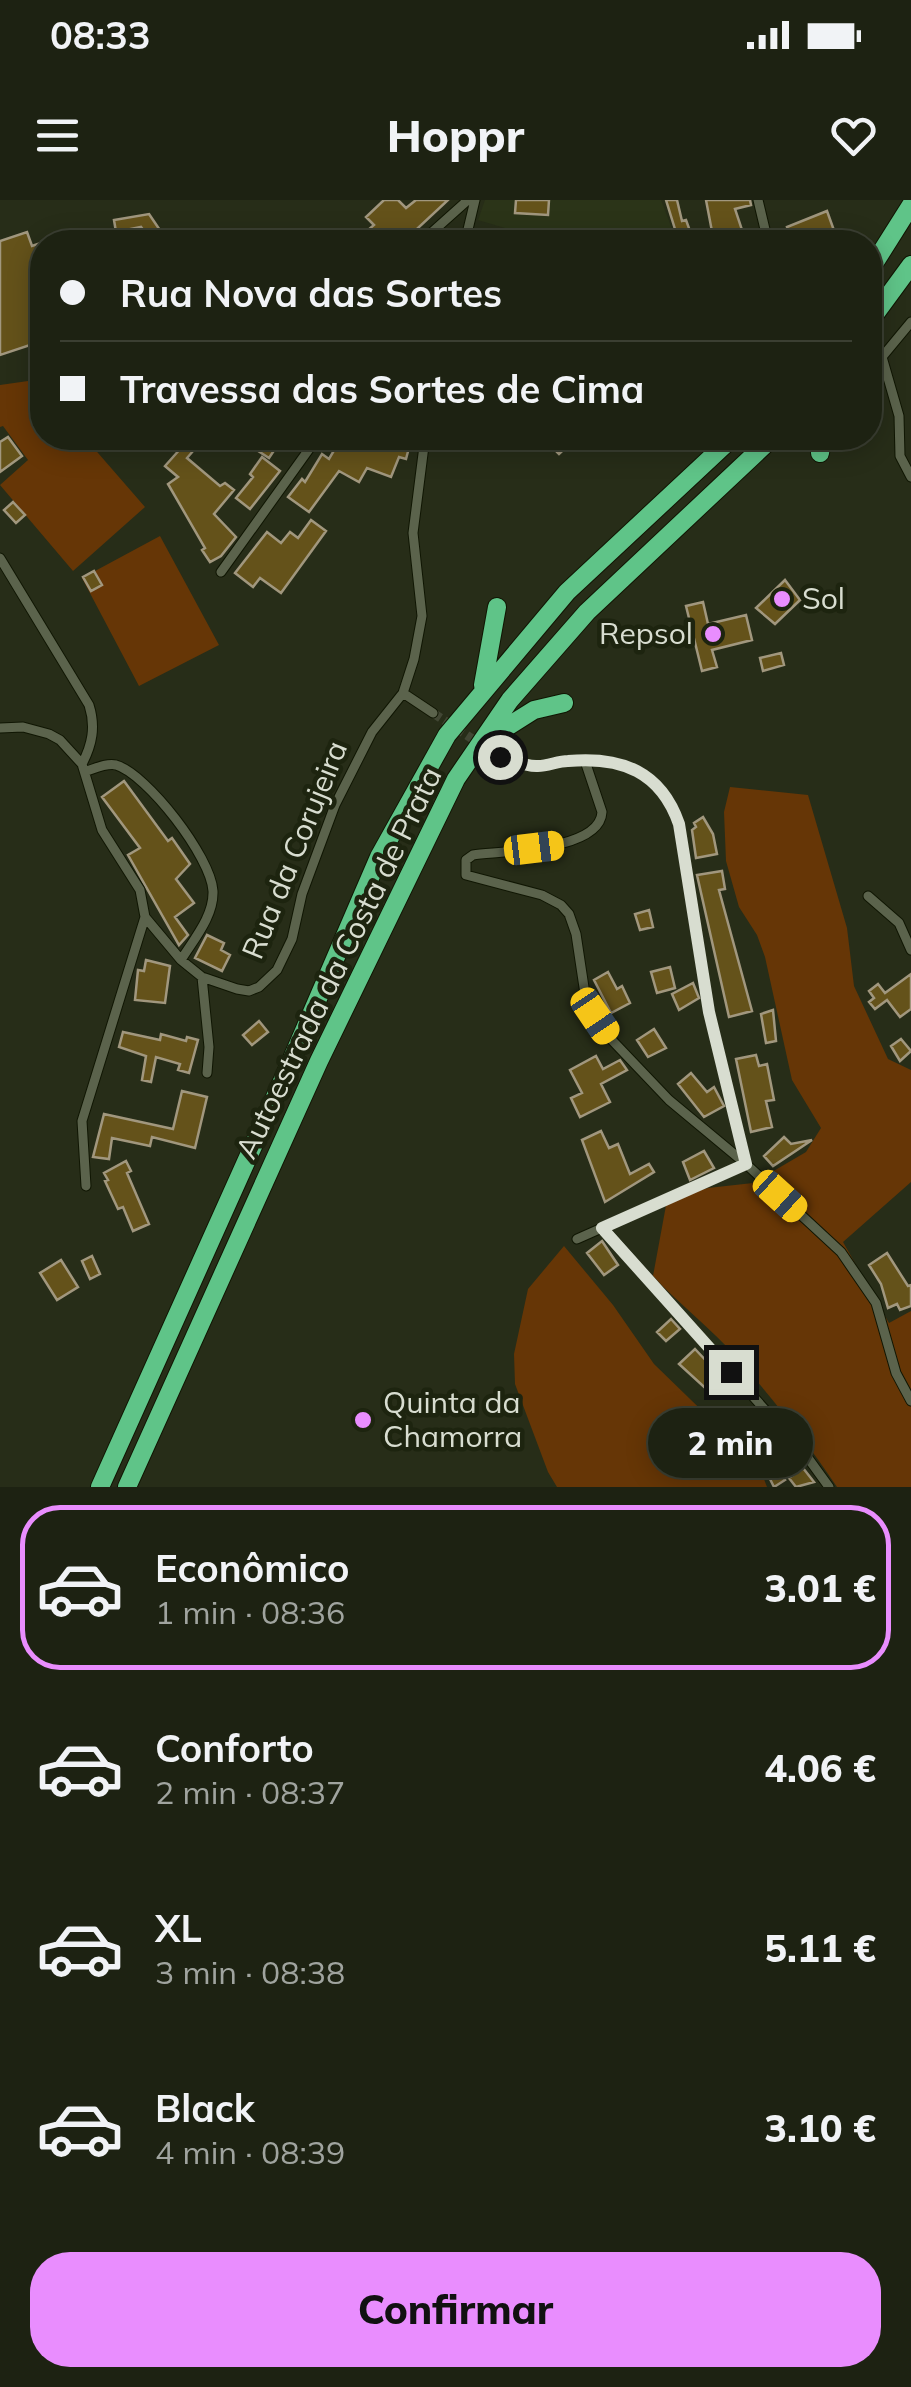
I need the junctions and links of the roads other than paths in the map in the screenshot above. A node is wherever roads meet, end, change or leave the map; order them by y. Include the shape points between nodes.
1 (472, 200) edge
2 (758, 200) edge
3 (911, 205) edge
4 (436, 230) edge
5 (467, 230) edge
6 (765, 230) edge
7 (882, 251) edge
8 (911, 265) edge
9 (882, 305) edge
10 (911, 322) edge
11 (308, 450) edge
12 (423, 450) edge
13 (719, 450) edge
14 (759, 450) edge
15 (911, 477) edge
16 (0, 558) edge
17 (221, 572) dead end
18 (497, 607) dead end
19 (482, 690) junction
20 (403, 693) junction
21 (564, 702) dead end
22 (432, 713) tunnel mouth
23 (0, 728) edge
24 (476, 747) junction
25 (500, 757) tunnel mouth
26 (585, 762) junction
27 (84, 768) junction
28 (868, 896) dead end
29 (144, 917) junction
30 (911, 950) edge
31 (181, 960) junction
32 (202, 976) junction
33 (207, 1072) dead end
34 (746, 1164) junction
35 (86, 1186) dead end
36 (602, 1228) junction
37 (577, 1239) dead end
38 (911, 1402) edge
39 (100, 1487) edge
40 (127, 1487) edge
41 (829, 1487) edge

1 - 4 street
1 - 5 street
2 - 6 street
3 - 7 highway
8 - 9 highway
10 - 15 street via 882,357 898,416 900,456
11 - 17 street
12 - 20 street via 414,533 422,616
13 - 19 highway, Autoestrada da Costa de Prata via 567,592
14 - 24 highway, Autoestrada da Costa de Prata via 587,612
16 - 27 street via 89,706 93,725
18 - 19 highway
19 - 39 highway, Autoestrada da Costa de Prata via 447,735 379,857
20 - 22 street
20 - 32 street, Rua da Corujeira via 372,732 335,805 277,970 249,991
21 - 24 highway via 534,710
23 - 27 street via 49,734
24 - 40 highway, Autoestrada da Costa de Prata via 343,1009
25 - 26 street via 534,767
26 - 34 street via 649,776 672,802 709,1012
26 - 34 street via 602,812 596,828 565,844 473,855 466,875 542,895 569,914 585,994 609,1037 669,1100
27 - 29 street, Rua da Corujeira via 102,830 140,890
27 - 31 street via 120,767 199,850 211,905
28 - 30 street via 899,923
29 - 31 street, Rua da Corujeira
29 - 35 street via 82,1121
31 - 32 street, Rua da Corujeira
32 - 33 street
34 - 36 street
34 - 38 street via 860,1275
36 - 37 street
36 - 41 street

